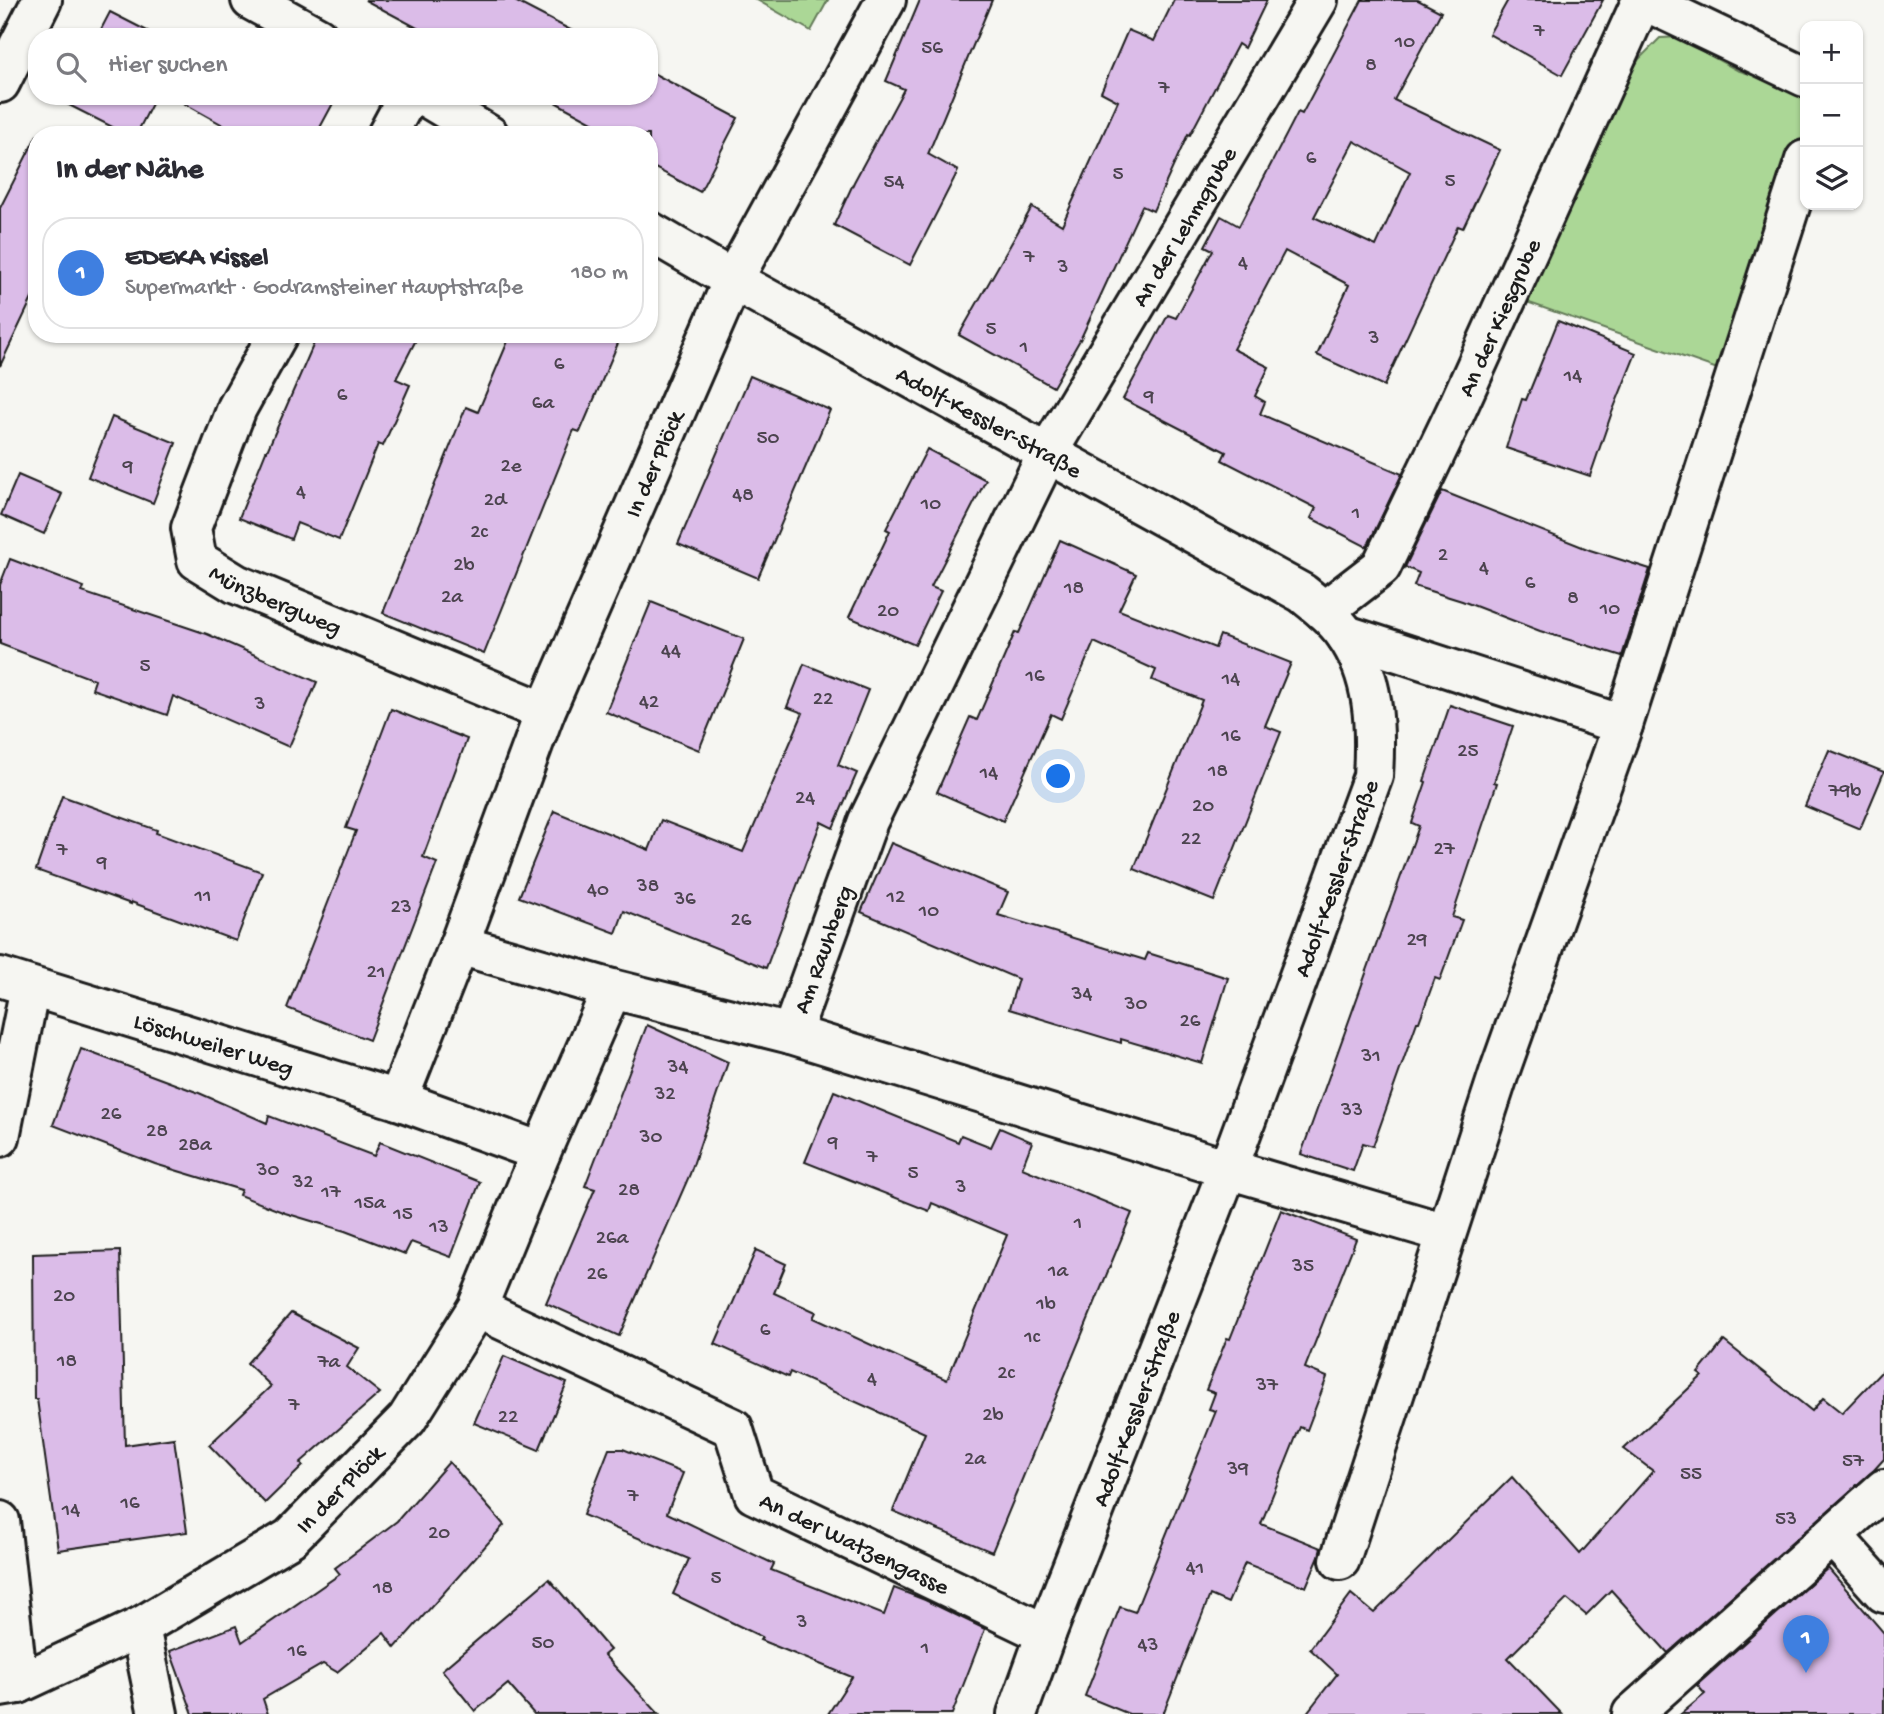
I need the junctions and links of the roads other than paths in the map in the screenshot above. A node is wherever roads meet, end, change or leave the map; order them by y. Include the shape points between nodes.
1 (42, 0) edge
2 (251, 0) edge
3 (886, 0) edge
4 (1318, 0) edge
5 (1642, 0) edge
6 (302, 28) edge
7 (1800, 75) edge
8 (0, 83) edge
9 (403, 105) edge
10 (439, 105) edge
11 (392, 126) edge
12 (474, 126) edge
13 (1800, 176) edge
14 (658, 235) edge
15 (733, 280) junction
16 (273, 343) edge
17 (1048, 452) junction
18 (1335, 623) junction
19 (545, 712) junction
20 (1623, 725) junction
21 (459, 945) junction
22 (15, 982) edge
23 (612, 989) junction
24 (792, 1034) junction
25 (398, 1100) junction
26 (0, 1137) edge
27 (541, 1152) junction
28 (1228, 1170) junction
29 (1446, 1233) junction
30 (477, 1308) junction
31 (1884, 1489) edge
32 (0, 1521) edge
33 (1833, 1536) junction
34 (1340, 1560) dead end
35 (1884, 1593) edge
36 (140, 1627) junction
37 (1046, 1633) junction
38 (9, 1686) edge
39 (158, 1714) edge
40 (1017, 1714) edge
41 (1632, 1714) edge

1 - 8 street
2 - 6 street
3 - 15 street, In der Plöck
4 - 17 street, An der Lehmgrube
5 - 7 street
5 - 18 street, An der Kiesgrube via 1381,567
9 - 11 street
10 - 12 street
13 - 20 street
14 - 15 street, Adolf-Kessler-Straße
15 - 17 street, Adolf-Kessler-Straße
15 - 19 street, In der Plöck
16 - 19 street, Münzbergweg via 237,408 191,528 197,560 236,584
17 - 18 street, Adolf-Kessler-Straße via 1302,593
17 - 24 street, Am Rauhberg via 867,821
18 - 20 street
18 - 28 street, Adolf-Kessler-Straße via 1361,663 1371,694 1376,736 1373,776
19 - 21 street, In der Plöck
20 - 29 street
21 - 23 street
21 - 25 street, In der Plöck
22 - 25 street, Löschweiler Weg
22 - 26 street, Löschweiler Weg
23 - 24 street
23 - 27 street, In der Plöck
24 - 28 street, Am Rauhberg
25 - 27 street
27 - 30 street, In der Plöck
28 - 29 street, Am Rauhberg
28 - 37 street, Adolf-Kessler-Straße
29 - 34 street
30 - 36 street, In der Plöck via 407,1419 290,1538
30 - 37 street, An der Watzengasse via 733,1428 754,1494
31 - 33 street
32 - 38 street
33 - 35 street
33 - 41 street
36 - 38 street, In der Plöck
36 - 39 street
37 - 40 street, Adolf-Kessler-Straße

